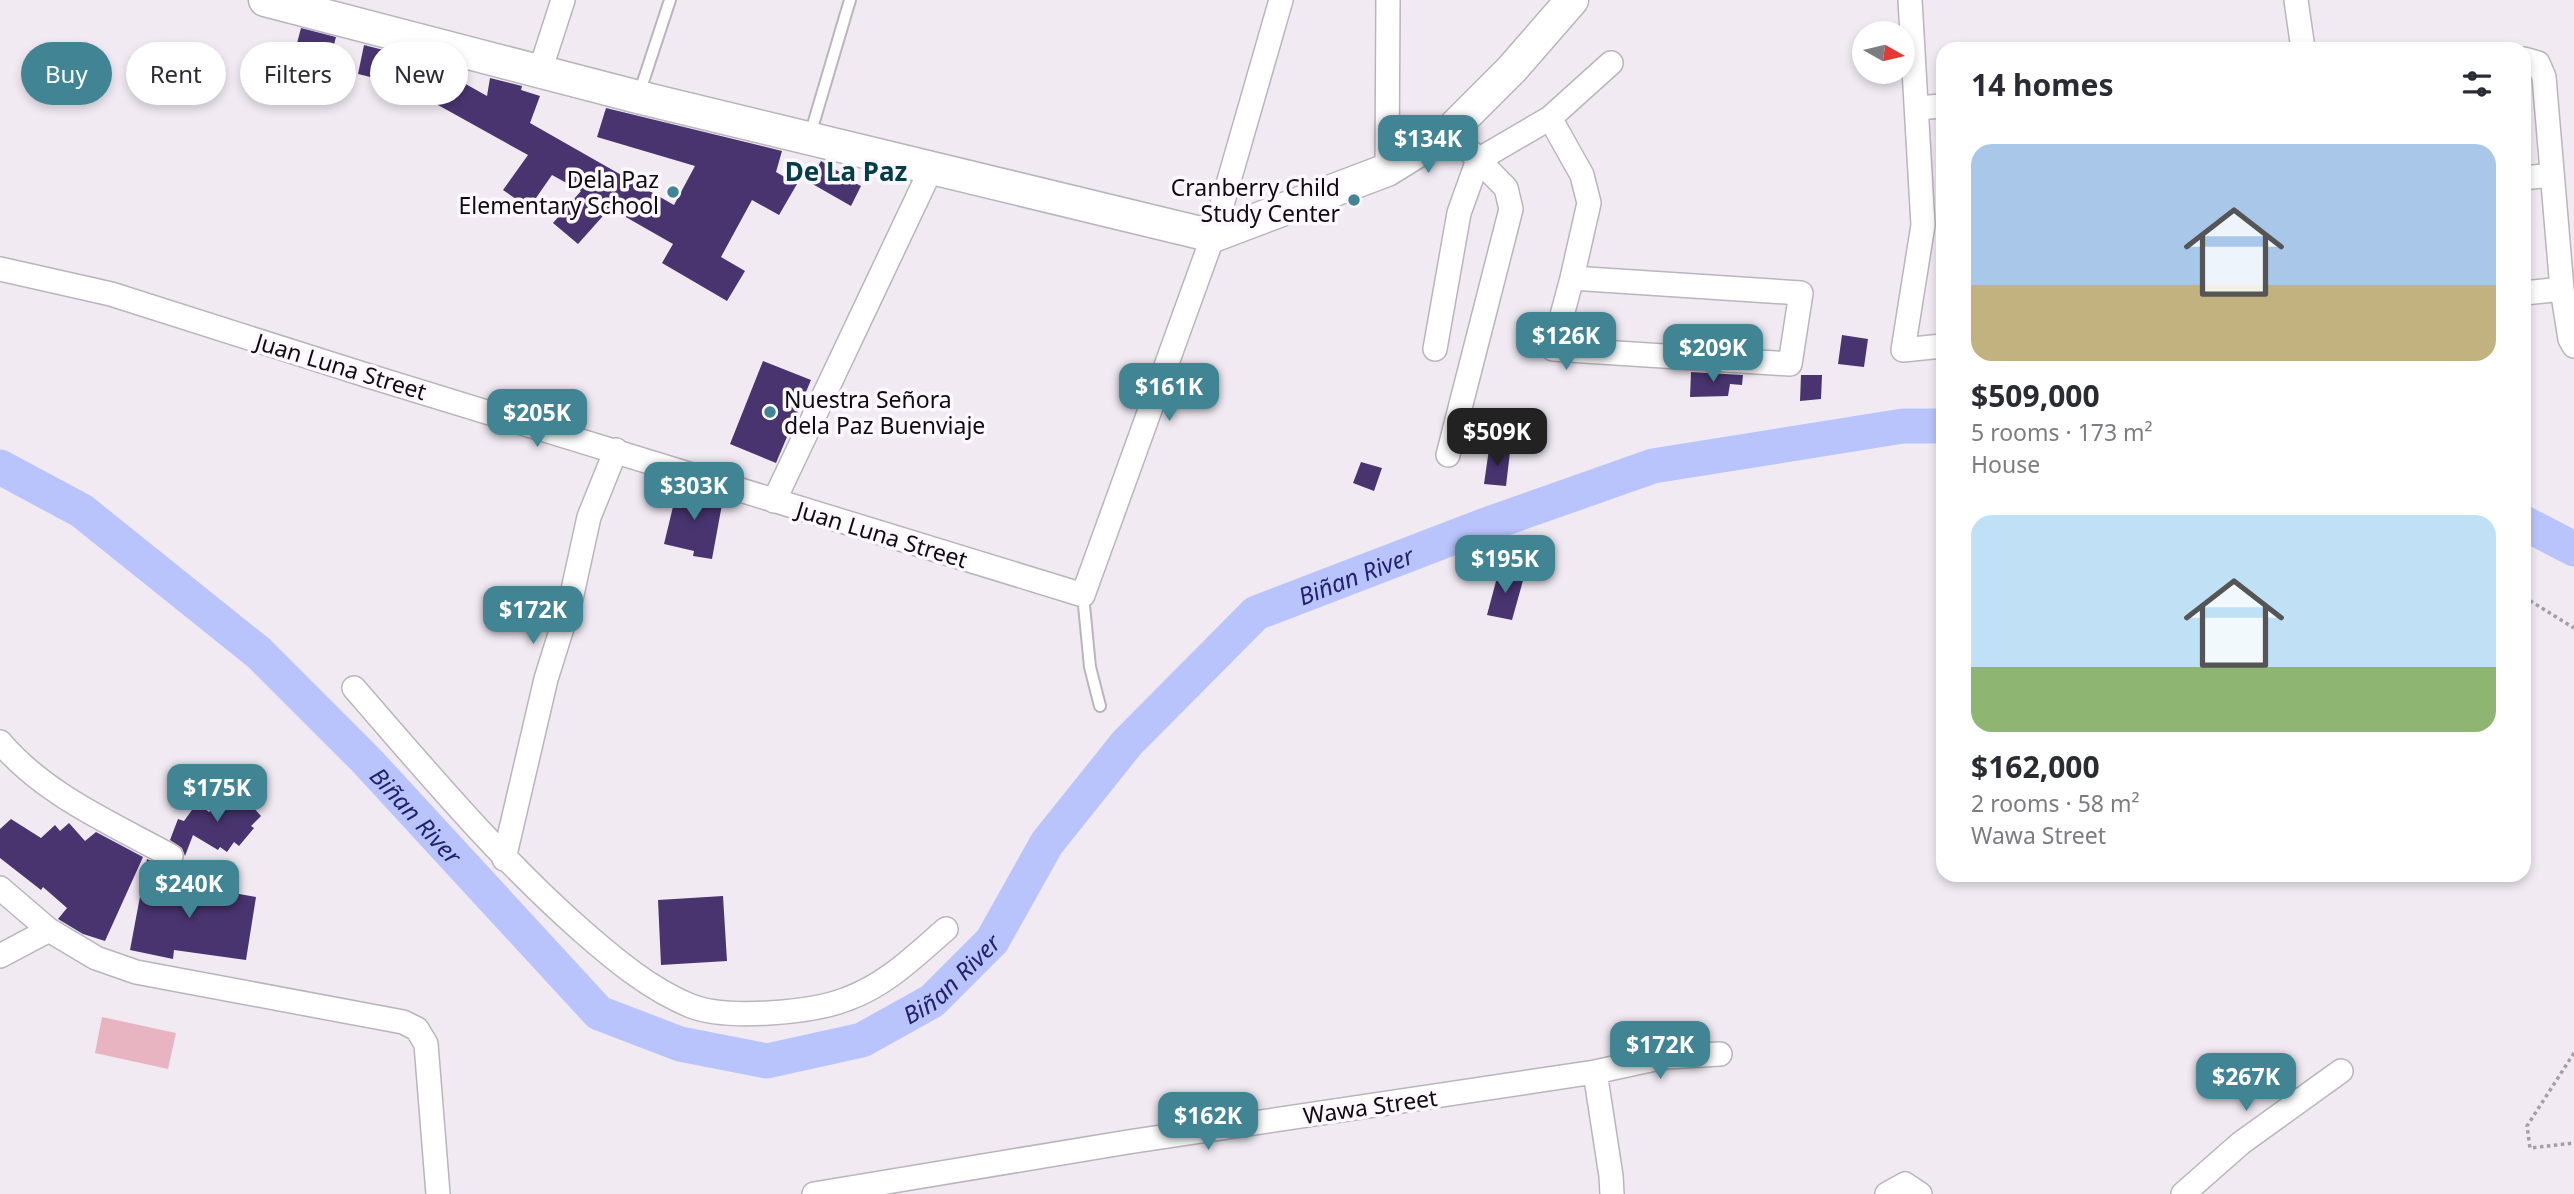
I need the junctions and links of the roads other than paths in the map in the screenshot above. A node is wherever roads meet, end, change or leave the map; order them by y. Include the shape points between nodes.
1 (265, 0) edge
2 (563, 0) edge
3 (670, 0) edge
4 (850, 0) edge
5 (1281, 0) edge
6 (1388, 0) edge
7 (1571, 0) edge
8 (1910, 0) edge
9 (2296, 0) edge
10 (2302, 42) edge
11 (2531, 62) edge
12 (1611, 63) dead end
13 (540, 71) junction
14 (638, 97) junction
15 (1936, 106) edge
16 (1917, 108) junction
17 (1550, 118) junction
18 (1450, 131) junction
19 (810, 139) junction
20 (1478, 160) junction
21 (932, 167) junction
22 (1388, 170) junction
23 (2551, 175) junction
24 (2531, 176) edge
25 (1933, 224) edge
26 (1213, 236) junction
27 (0, 270) edge
28 (1572, 278) junction
29 (2562, 289) junction
30 (2531, 292) edge
31 (2574, 346) edge
32 (1936, 347) edge
33 (1435, 349) dead end
34 (616, 450) junction
35 (1448, 455) dead end
36 (774, 501) junction
37 (1083, 595) junction
38 (354, 688) dead end
39 (1100, 706) dead end
40 (0, 742) edge
41 (171, 856) dead end
42 (504, 859) junction
43 (0, 888) edge
44 (946, 929) dead end
45 (49, 930) junction
46 (0, 956) edge
47 (1720, 1054) dead end
48 (2341, 1071) dead end
49 (1595, 1072) junction
50 (913, 1186) edge
51 (438, 1194) edge
52 (814, 1194) edge
53 (1612, 1194) edge
54 (1887, 1194) edge
55 (1920, 1194) edge
56 (2183, 1194) edge

1 - 13 street
2 - 13 street
3 - 14 lane
4 - 19 lane
5 - 26 street
6 - 22 street
7 - 18 street
8 - 16 street
9 - 10 street
11 - 23 street via 2538,64 2544,77
12 - 17 street
13 - 14 street
14 - 19 street
15 - 16 street
16 - 25 street
17 - 20 street
17 - 28 street via 1583,175 1589,203
18 - 20 street
18 - 22 street
19 - 21 street
20 - 33 street via 1459,213
20 - 35 street via 1506,188 1511,209
21 - 26 street
21 - 36 street
22 - 26 street
23 - 24 street
23 - 29 street
25 - 32 street via 1903,350
26 - 37 street
27 - 34 street, Juan Luna Street via 111,294
28 - 28 street via 1552,349 1790,364 1801,293
29 - 30 street
29 - 31 street
34 - 36 street, Juan Luna Street
34 - 42 street via 589,517
36 - 37 street, Juan Luna Street
37 - 39 lane via 1090,667
38 - 42 street
40 - 41 street via 68,800
42 - 44 street via 604,950 646,981 692,1006 738,1014 824,1006 848,999 891,977
43 - 45 street
45 - 46 street
45 - 51 street via 96,958 136,972 403,1022 417,1029 426,1044
47 - 49 street, Wawa Street via 1664,1057
48 - 56 street via 2241,1143
49 - 50 street, Wawa Street via 1128,1142
49 - 53 street
50 - 52 street, Wawa Street
54 - 55 street via 1905,1184

